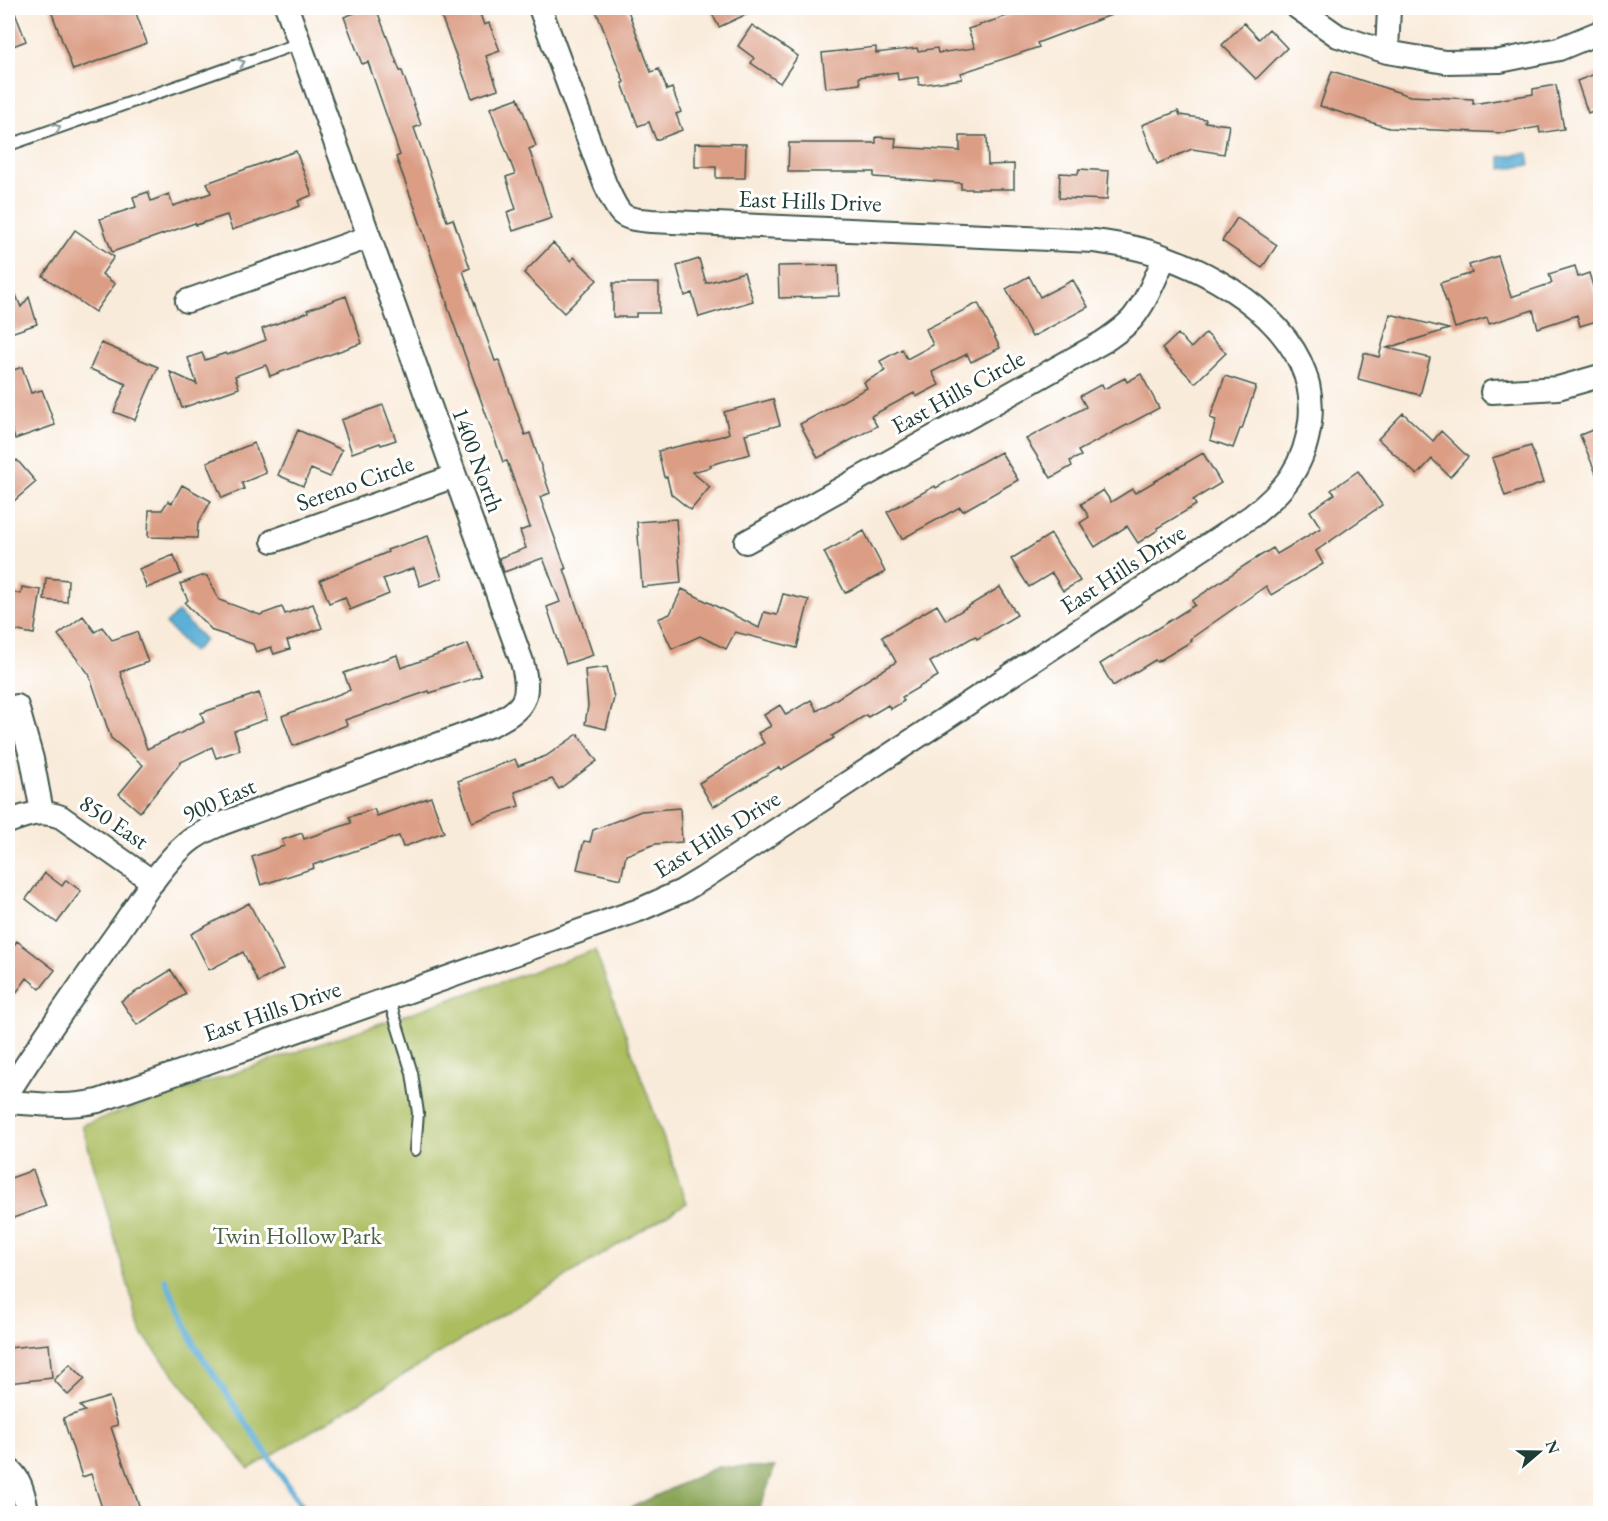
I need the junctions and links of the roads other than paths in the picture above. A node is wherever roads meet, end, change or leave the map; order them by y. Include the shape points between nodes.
1 (287, 8) edge
2 (540, 8) edge
3 (1298, 8) edge
4 (1389, 8) edge
5 (1600, 32) edge
6 (300, 43) junction
7 (1387, 52) junction
8 (8, 135) edge
9 (369, 237) junction
10 (1165, 257) junction
11 (187, 300) dead end
12 (1600, 376) edge
13 (1492, 392) dead end
14 (455, 476) junction
15 (273, 541) dead end
16 (746, 542) dead end
17 (523, 703) joint
18 (17, 706) dead end
19 (42, 812) junction
20 (8, 822) edge
21 (153, 882) junction
22 (388, 999) junction
23 (8, 1093) edge
24 (8, 1101) edge
25 (416, 1150) dead end
26 (8, 1469) edge
27 (28, 1514) edge

1 - 6 street, 1400 North
2 - 10 street, East Hills Drive via 605,184 623,215 651,221 1094,241 1131,246
3 - 7 street via 1338,36
4 - 7 street
5 - 7 street via 1559,49 1500,61 1445,62
8 -> 6 lane via 12,144
6 - 9 street, 1400 North
9 - 11 street
9 - 14 street, 1400 North
10 - 16 street, East Hills Circle via 1142,305 1118,332
10 - 22 street, East Hills Drive via 1220,282 1258,310 1285,338 1302,365 1311,402 1308,435 1298,467 1272,500 682,891 639,910
12 - 13 street via 1558,388
14 - 15 street, Sereno Circle
14 - 17 street, 1400 North via 522,662 526,690
17 - 21 street, 900 East via 491,725 209,829 186,843
18 - 19 street, 850 East
19 - 20 street, 850 East
19 - 21 street, 850 East via 61,817
21 - 23 street, 900 East
22 - 24 street, East Hills Drive via 98,1101 66,1106
22 - 25 lane via 412,1072 418,1113
26 - 27 street via 17,1478

